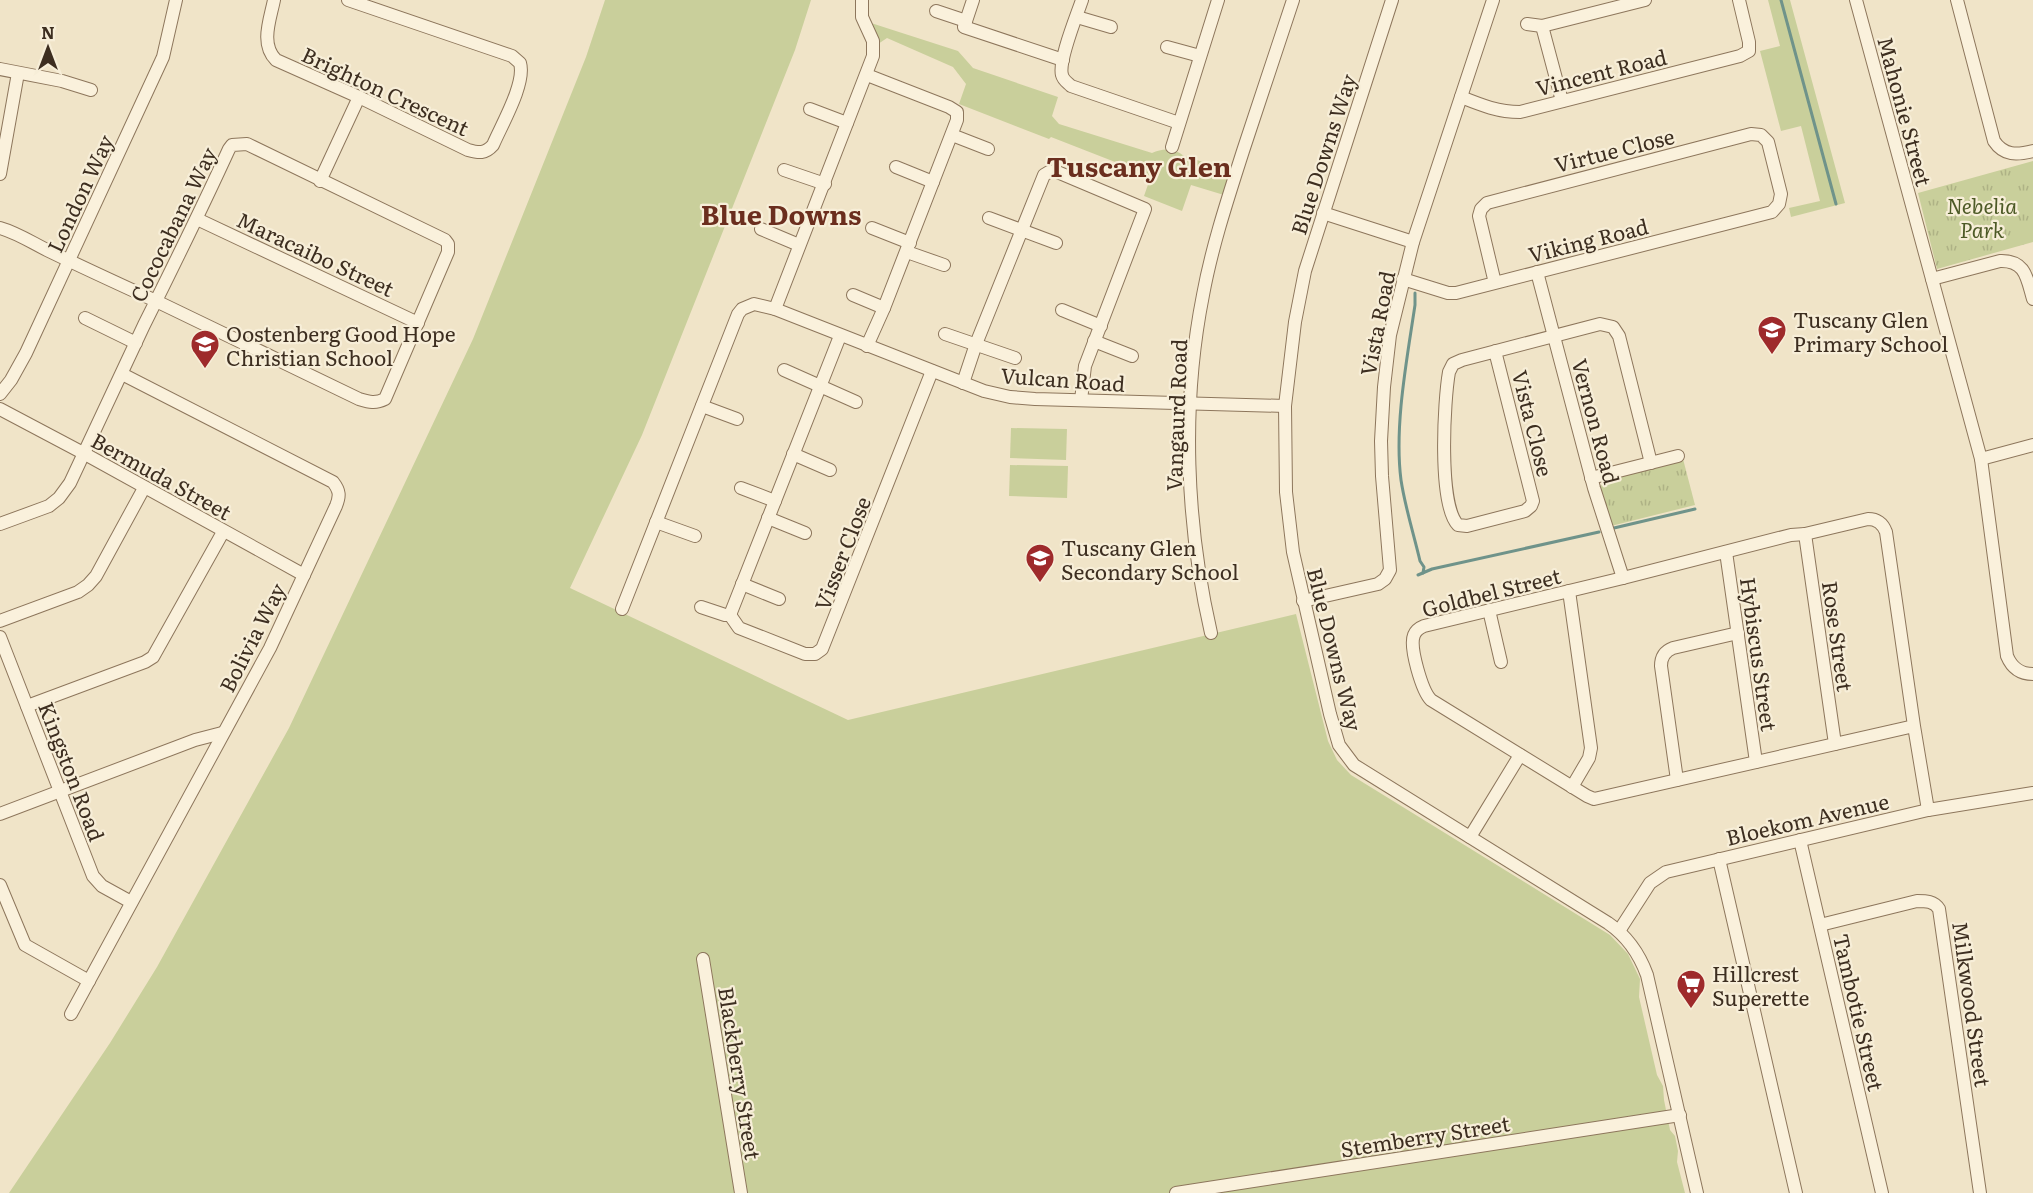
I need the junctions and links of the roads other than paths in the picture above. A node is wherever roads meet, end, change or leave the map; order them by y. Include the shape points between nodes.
1 (176, 0) edge
2 (274, 0) edge
3 (348, 0) edge
4 (862, 0) edge
5 (973, 0) edge
6 (1082, 0) edge
7 (1218, 0) edge
8 (1293, 0) edge
9 (1392, 0) edge
10 (1493, 0) edge
11 (1645, 0) edge
12 (1738, 0) edge
13 (1856, 0) edge
14 (1957, 0) edge
15 (366, 3) edge
16 (936, 11) dead end
17 (1077, 17) junction
18 (966, 21) junction
19 (1527, 24) dead end
20 (1542, 26) junction
21 (1111, 27) dead end
22 (1167, 47) dead end
23 (1200, 57) junction
24 (1063, 60) junction
25 (0, 69) edge
26 (18, 73) junction
27 (867, 75) junction
28 (91, 90) dead end
29 (359, 97) junction
30 (1461, 97) junction
31 (1562, 101) junction
32 (810, 109) dead end
33 (847, 123) junction
34 (1179, 123) junction
35 (952, 135) junction
36 (1172, 147) dead end
37 (988, 149) dead end
38 (2033, 151) edge
39 (896, 167) dead end
40 (784, 170) dead end
41 (0, 174) edge
42 (320, 181) junction
43 (933, 182) junction
44 (825, 184) junction
45 (1779, 204) joint
46 (1323, 213) junction
47 (989, 218) dead end
48 (197, 219) junction
49 (0, 228) edge
50 (872, 228) dead end
51 (761, 229) dead end
52 (1023, 230) junction
53 (1413, 242) junction
54 (1056, 243) dead end
55 (799, 245) junction
56 (908, 247) junction
57 (69, 261) junction
58 (944, 265) dead end
59 (1537, 272) junction
60 (1403, 279) junction
61 (1932, 279) junction
62 (1495, 283) junction
63 (853, 296) dead end
64 (2033, 299) edge
65 (156, 301) junction
66 (884, 308) junction
67 (775, 309) junction
68 (1062, 310) dead end
69 (85, 318) dead end
70 (418, 323) junction
71 (1101, 326) junction
72 (945, 334) dead end
73 (840, 336) junction
74 (1554, 336) junction
75 (1095, 341) junction
76 (136, 343) junction
77 (976, 344) junction
78 (867, 346) junction
79 (1495, 351) junction
80 (1132, 356) dead end
81 (1016, 358) dead end
82 (784, 370) dead end
83 (932, 371) junction
84 (122, 374) junction
85 (963, 383) junction
86 (820, 386) junction
87 (0, 394) edge
88 (1081, 400) junction
89 (856, 402) dead end
90 (1191, 403) junction
91 (702, 406) junction
92 (1285, 406) junction
93 (0, 410) edge
94 (737, 419) dead end
95 (2033, 445) edge
96 (85, 454) junction
97 (793, 454) junction
98 (1678, 456) dead end
99 (1981, 459) junction
100 (1651, 463) junction
101 (830, 470) dead end
102 (1591, 478) junction
103 (144, 488) junction
104 (741, 488) dead end
105 (775, 501) junction
106 (768, 518) junction
107 (656, 522) junction
108 (0, 524) edge
109 (223, 532) junction
110 (805, 532) dead end
111 (1805, 534) junction
112 (695, 536) dead end
113 (1726, 552) junction
114 (304, 575) junction
115 (1623, 578) junction
116 (742, 584) junction
117 (1569, 591) junction
118 (779, 599) dead end
119 (1303, 601) junction
120 (701, 607) dead end
121 (622, 609) dead end
122 (1489, 610) junction
123 (730, 615) junction
124 (0, 621) edge
125 (1211, 633) dead end
126 (1738, 633) junction
127 (0, 637) edge
128 (1501, 662) dead end
129 (2033, 674) edge
130 (27, 706) junction
131 (1914, 726) junction
132 (222, 734) junction
133 (1835, 744) junction
134 (1520, 755) junction
135 (1756, 762) junction
136 (1677, 780) junction
137 (1572, 787) junction
138 (61, 791) junction
139 (2033, 793) edge
140 (1928, 810) junction
141 (0, 814) edge
142 (1470, 837) junction
143 (1800, 840) junction
144 (1719, 859) junction
145 (0, 885) edge
146 (131, 902) junction
147 (1820, 925) junction
148 (1619, 931) junction
149 (704, 959) dead end
150 (89, 981) junction
151 (71, 1014) dead end
152 (1680, 1115) junction
153 (741, 1193) edge
154 (1176, 1193) edge
155 (1697, 1193) edge
156 (1796, 1193) edge
157 (1882, 1193) edge
158 (1980, 1193) edge

1 - 57 street, London Way via 163,57
2 - 29 street, Brighton Crescent via 267,50 276,60
3 - 15 street, Brighton Crescent
4 - 27 street via 862,17 873,41
5 - 18 street
6 - 17 street
7 - 23 street
8 - 90 street, Vangaurd Road via 1227,200 1203,294
9 - 46 street, Blue Downs Way
10 - 30 street, Vista Road
11 - 20 street
12 - 31 street, Vincent Road via 1749,51
13 - 61 street, Mahonie Street
14 - 38 street via 1994,141 2004,152
15 - 29 street, Brighton Crescent via 512,56 522,71 493,145 481,153
16 - 18 street
17 - 21 street
17 - 24 street
18 - 24 street via 964,27
19 - 20 street
20 - 31 street
22 - 23 street
23 - 34 street
24 - 34 street via 1062,76 1071,86
25 - 26 street
26 - 28 street
26 - 41 street
27 - 33 street
27 - 35 street via 957,112
29 - 42 street
30 - 31 street, Vincent Road via 1504,112
30 - 53 street, Vista Road
32 - 33 street
33 - 44 street
34 - 36 street
35 - 37 street
35 - 43 street
39 - 43 street
40 - 44 street
42 - 48 street, Cococabana Way via 247,144 238,144 229,149
42 - 70 street, Cococabana Way via 448,244
43 - 56 street
44 - 55 street
45 - 59 street, Viking Road via 1773,212
45 - 62 street, Virtue Close via 1781,194 1768,142 1755,133 1492,201 1484,205 1479,216
46 - 53 street
46 - 92 street, Blue Downs Way via 1303,281
47 - 52 street
48 - 65 street, Cococabana Way
48 - 70 street, Maracaibo Street
49 - 57 street
50 - 56 street
51 - 55 street
52 - 54 street
52 - 71 street via 1044,175 1052,171 1145,209
52 - 77 street
53 - 60 street, Vista Road
55 - 67 street
56 - 58 street
56 - 66 street
57 - 65 street
57 - 87 street, London Way via 26,353
59 - 62 street, Viking Road
59 - 74 street, Vernon Road
60 - 62 street, Viking Road via 1452,293
60 - 119 street, Vista Road via 1390,335 1381,417 1390,570 1378,584
61 - 64 street via 2008,261 2022,269
61 - 99 street, Mahonie Street
63 - 66 street
65 - 70 street, Cococabana Way via 359,399 376,402 384,399
65 - 76 street, Cococabana Way
66 - 78 street
67 - 73 street, Vulcan Road
67 - 91 street, Vulcan Road via 747,306 738,314
68 - 71 street
69 - 76 street
71 - 75 street
72 - 77 street
73 - 78 street, Vulcan Road
73 - 86 street
74 - 79 street, Vista Close
74 - 100 street, Vista Close via 1600,324 1616,330
74 - 102 street, Vernon Road
75 - 80 street
75 - 88 street via 1083,373
76 - 84 street, Cococabana Way
77 - 81 street
77 - 85 street
78 - 83 street, Vulcan Road
79 - 79 street, Vista Close via 1533,501 1525,510 1461,526 1453,520 1446,483 1448,376 1457,361
82 - 86 street
83 - 85 street, Vulcan Road
83 - 123 street, Visser Close via 822,649 805,654 740,628
84 - 96 street, Cococabana Way
84 - 114 street, Bolivia Way via 333,482 339,489 339,498
85 - 88 street, Vulcan Road via 1010,397
86 - 89 street
86 - 97 street
88 - 90 street, Vulcan Road
90 - 92 street, Vulcan Road
90 - 125 street, Vangaurd Road via 1194,536
91 - 94 street
91 - 107 street
92 - 119 street, Blue Downs Way via 1286,492
93 - 96 street, Bermuda Street
95 - 99 street
96 - 103 street, Bermuda Street
96 - 108 street, Cococabana Way via 59,498
97 - 101 street, Visser Close
97 - 105 street
98 - 100 street
99 - 129 street, Mahonie Street via 2007,656 2015,668
100 - 102 street
102 - 115 street, Vernon Road
103 - 109 street, Bermuda Street
103 - 124 street via 88,585
104 - 105 street
105 - 106 street
106 - 110 street, Visser Close
106 - 116 street
107 - 112 street
107 - 121 street
109 - 114 street, Bermuda Street
109 - 130 street via 153,657
111 - 113 street, Goldbel Street
111 - 131 street, Goldbel Street via 1868,519 1885,528
111 - 133 street, Rose Street
113 - 115 street, Goldbel Street
113 - 126 street, Hybiscus Street
114 - 132 street, Bolivia Way via 270,648
115 - 117 street, Goldbel Street
116 - 118 street, Visser Close
116 - 123 street
117 - 122 street, Goldbel Street
117 - 137 street via 1591,748
119 - 142 street, Blue Downs Way via 1330,714 1346,756 1354,765
120 - 123 street, Visser Close
122 - 128 street
122 - 134 street, Goldbel Street via 1421,627 1413,636 1413,645 1423,688 1431,700
126 - 135 street, Hybiscus Street
126 - 136 street via 1673,648 1662,658
127 - 130 street, Kingston Road
130 - 138 street, Kingston Road
131 - 133 street, Goldbel Street
131 - 140 street, Goldbel Street
132 - 138 street via 195,740
132 - 146 street, Bolivia Way
133 - 135 street, Goldbel Street
134 - 137 street, Goldbel Street
134 - 142 street
135 - 136 street, Goldbel Street
136 - 137 street, Goldbel Street via 1599,799
138 - 141 street
138 - 146 street, Kingston Road via 93,876 102,886
139 - 140 street, Bloekom Avenue
140 - 143 street, Bloekom Avenue
142 - 148 street, Blue Downs Way
143 - 144 street, Bloekom Avenue
143 - 147 street, Tambotie Street
144 - 148 street, Bloekom Avenue via 1655,878
144 - 156 street
145 - 150 street via 25,945
146 - 150 street, Bolivia Way
147 - 157 street, Tambotie Street
147 - 158 street, Milkwood Street via 1917,901 1936,904 1939,909
148 - 152 street, Blue Downs Way via 1636,950 1647,975
149 - 153 street, Blackberry Street
150 - 151 street, Bolivia Way
152 - 154 street, Stemberry Street
152 - 155 street, Blue Downs Way

